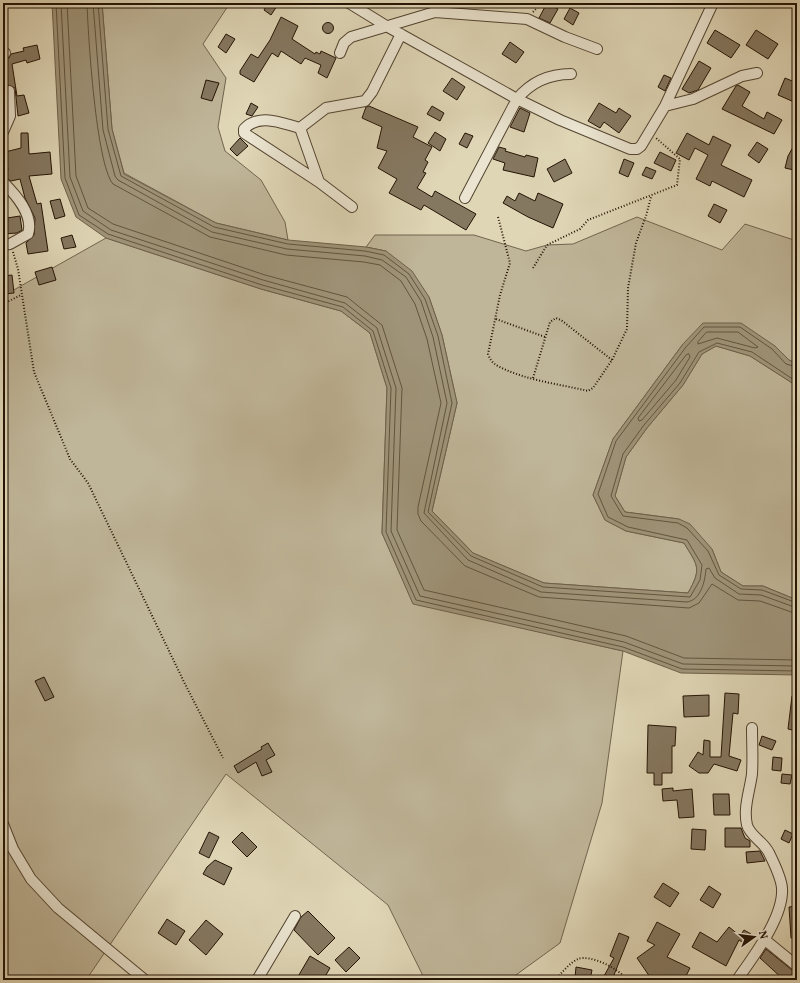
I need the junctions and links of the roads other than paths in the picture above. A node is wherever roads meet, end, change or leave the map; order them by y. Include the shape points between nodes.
1 (349, 3) edge
2 (713, 3) edge
3 (388, 27) junction
4 (401, 34) junction
5 (597, 49) dead end
6 (340, 53) dead end
7 (757, 73) dead end
8 (571, 74) dead end
9 (9, 91) dead end
10 (517, 99) junction
11 (665, 106) junction
12 (300, 128) junction
13 (3, 132) edge
14 (3, 182) edge
15 (319, 182) junction
16 (465, 198) dead end
17 (352, 207) dead end
18 (7, 244) edge
19 (752, 728) dead end
20 (3, 824) edge
21 (294, 916) dead end
22 (765, 940) junction
23 (797, 966) edge
24 (145, 980) edge
25 (257, 980) edge
26 (737, 980) edge

1 - 3 street
2 - 11 street
3 - 4 street
3 - 5 street via 434,12 527,19
3 - 6 street via 351,37 344,43
4 - 10 street
4 - 12 street via 365,101 326,108
7 - 11 street via 742,76 693,98
8 - 10 street via 549,77 526,88
9 - 13 street via 10,116
10 - 11 street via 630,149 641,146
10 - 16 street
12 - 15 street
12 - 15 street via 272,120 258,120 247,126 244,133
14 - 18 street via 21,202 31,227 28,234
15 - 17 street
19 - 22 street via 752,774 746,809 747,826 769,852 782,888 778,908
20 - 24 street via 13,849 31,879 58,908
21 - 25 street
22 - 23 street
22 - 26 street

